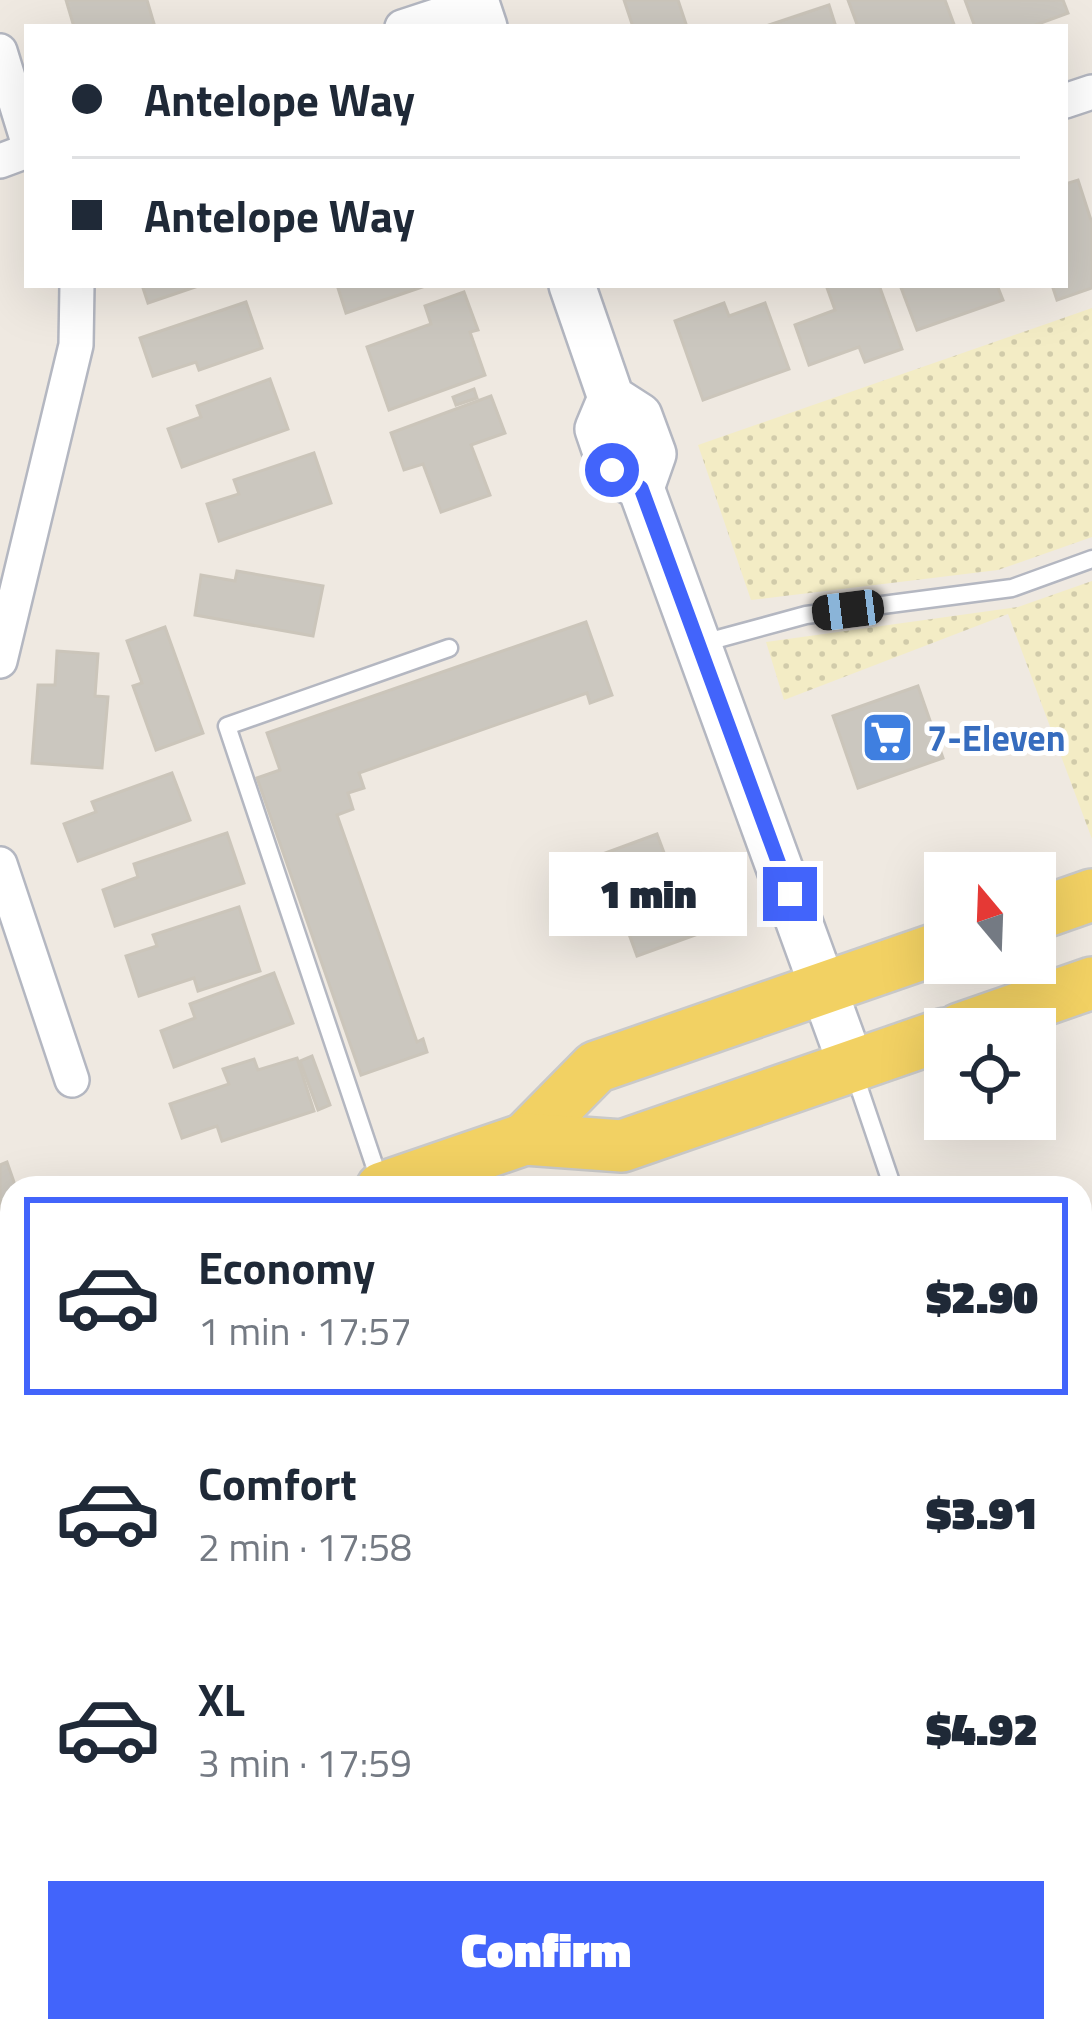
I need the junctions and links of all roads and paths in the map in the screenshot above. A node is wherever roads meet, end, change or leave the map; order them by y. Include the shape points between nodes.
1 (478, 10) edge
2 (415, 24) edge
3 (0, 51) edge
4 (24, 129) edge
5 (77, 288) edge
6 (573, 288) edge
7 (1092, 559) edge
8 (696, 645) junction
9 (448, 647) dead end
10 (0, 661) edge
11 (0, 863) edge
12 (1092, 896) edge
13 (1056, 908) edge
14 (924, 953) edge
15 (1092, 983) edge
16 (824, 988) junction
17 (1020, 1008) edge
18 (924, 1041) edge
19 (852, 1067) junction
20 (72, 1080) dead end
21 (525, 1139) junction
22 (378, 1176) edge
23 (417, 1176) edge
24 (889, 1176) edge

1 - 2 street
3 - 4 street
5 - 10 street via 76,345
6 - 8 street via 611,398 598,429 612,470 641,488
7 - 8 lane via 1012,588 806,615
8 - 16 street
9 - 22 lane via 227,726
11 - 20 street
12 - 13 main road
14 - 16 main road
15 - 17 main road
16 - 19 street
16 - 21 main road via 596,1066
18 - 19 main road
19 - 21 main road via 622,1146
19 - 24 lane
21 - 23 main road

